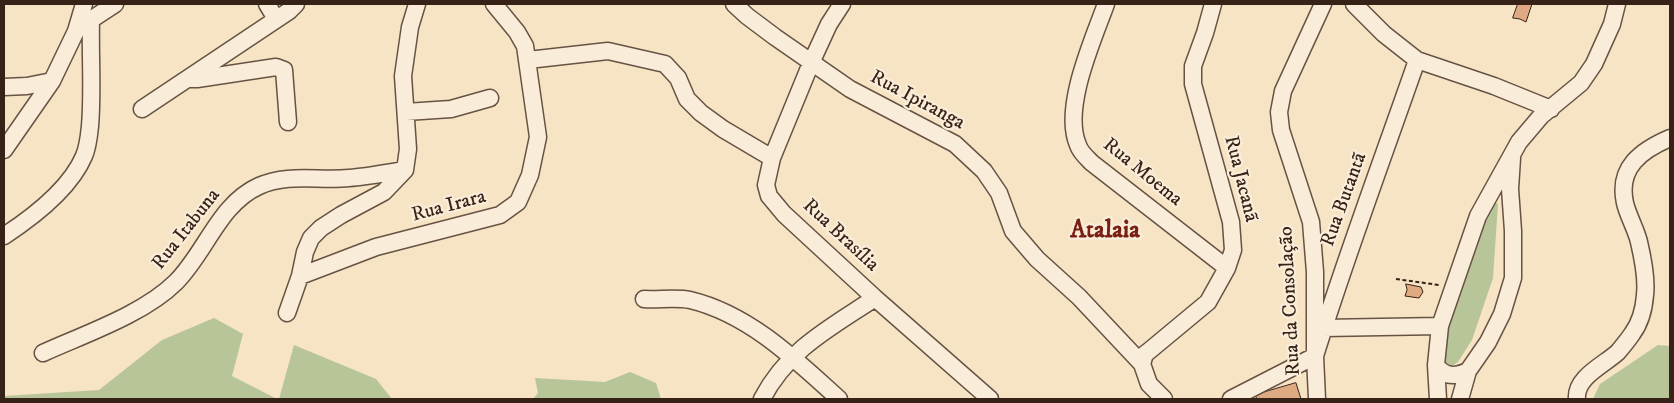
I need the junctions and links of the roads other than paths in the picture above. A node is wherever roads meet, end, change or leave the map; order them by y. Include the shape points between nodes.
1 (84, 4) edge
2 (115, 4) edge
3 (267, 4) edge
4 (296, 4) edge
5 (417, 4) edge
6 (494, 4) edge
7 (734, 4) edge
8 (842, 4) edge
9 (1106, 4) edge
10 (1213, 4) edge
11 (1323, 4) edge
12 (1354, 4) edge
13 (1618, 4) edge
14 (91, 19) junction
15 (276, 19) junction
16 (76, 31) junction
17 (528, 60) junction
18 (1417, 60) junction
19 (811, 63) junction
20 (188, 78) junction
21 (52, 81) junction
22 (4, 87) edge
23 (490, 98) dead end
24 (142, 109) dead end
25 (1551, 109) junction
26 (406, 112) junction
27 (288, 122) dead end
28 (1670, 138) edge
29 (4, 150) edge
30 (1513, 154) junction
31 (772, 158) junction
32 (405, 170) junction
33 (4, 236) edge
34 (1227, 268) junction
35 (300, 276) junction
36 (875, 298) junction
37 (644, 299) dead end
38 (287, 313) dead end
39 (1440, 326) junction
40 (1323, 328) junction
41 (43, 353) dead end
42 (1315, 356) junction
43 (793, 358) junction
44 (1142, 364) junction
45 (1436, 365) junction
46 (1468, 371) junction
47 (762, 399) edge
48 (839, 399) edge
49 (990, 399) edge
50 (1164, 399) edge
51 (1232, 399) edge
52 (1317, 399) edge
53 (1438, 399) edge
54 (1460, 399) edge
55 (1577, 399) edge

1 - 16 street
2 - 14 street
3 - 15 street
4 - 15 street
5 - 26 street via 403,76
6 - 17 street, Rua Irara via 517,32
7 - 19 street, Rua Ipiranga
8 - 19 street, Rua Brasília
9 - 34 street, Rua Moema via 1074,103 1073,128 1078,146 1092,163
10 - 34 street, Rua Jacanã via 1193,66 1193,84 1231,222 1233,250
11 - 42 street, Rua da Consolação via 1283,91 1279,112 1311,222 1315,272
12 - 18 street
13 - 25 street via 1594,64 1581,83
14 - 16 street
14 - 33 street via 92,110 85,156 51,201
15 - 20 street
16 - 21 street
17 - 31 street via 608,51 665,64 678,78 687,99 701,113
17 - 35 street, Rua Irara via 538,137 530,175 518,202 500,215 376,247
18 - 25 street
18 - 40 street, Rua Butantã
19 - 31 street, Rua Brasília
19 - 44 street, Rua Ipiranga via 850,90 956,144 984,171 999,193 1012,231
20 - 24 street
20 - 27 street via 276,67 284,70
21 - 22 street
21 - 29 street
23 - 26 street via 451,109
25 - 30 street via 1519,142
26 - 32 street via 408,149
28 - 55 street via 1640,154 1632,164 1623,192 1639,241 1646,283 1643,313 1634,332 1617,352 1582,383
30 - 39 street via 1478,216
30 - 46 street via 1510,189 1514,230 1513,278 1502,314
31 - 36 street, Rua Brasília via 766,185 769,196 784,214
32 - 35 street via 384,192 341,215 311,238
32 - 41 street, Rua Itabuna via 348,179 279,178 258,186 241,196 231,207 191,264 162,294 146,306
34 - 44 street, Rua Jacanã via 1208,302 1148,351
35 - 38 street
36 - 43 street via 805,344
36 - 49 street, Rua Brasília
37 - 43 street via 689,300 724,313 758,332
39 - 40 street
39 - 45 street
40 - 42 street, Rua Butantã
42 - 51 street
42 - 52 street, Rua da Consolação
43 - 47 street via 781,369
43 - 48 street
44 - 50 street, Rua Ipiranga via 1149,384
45 - 46 street via 1446,374 1458,375
45 - 53 street
46 - 54 street

